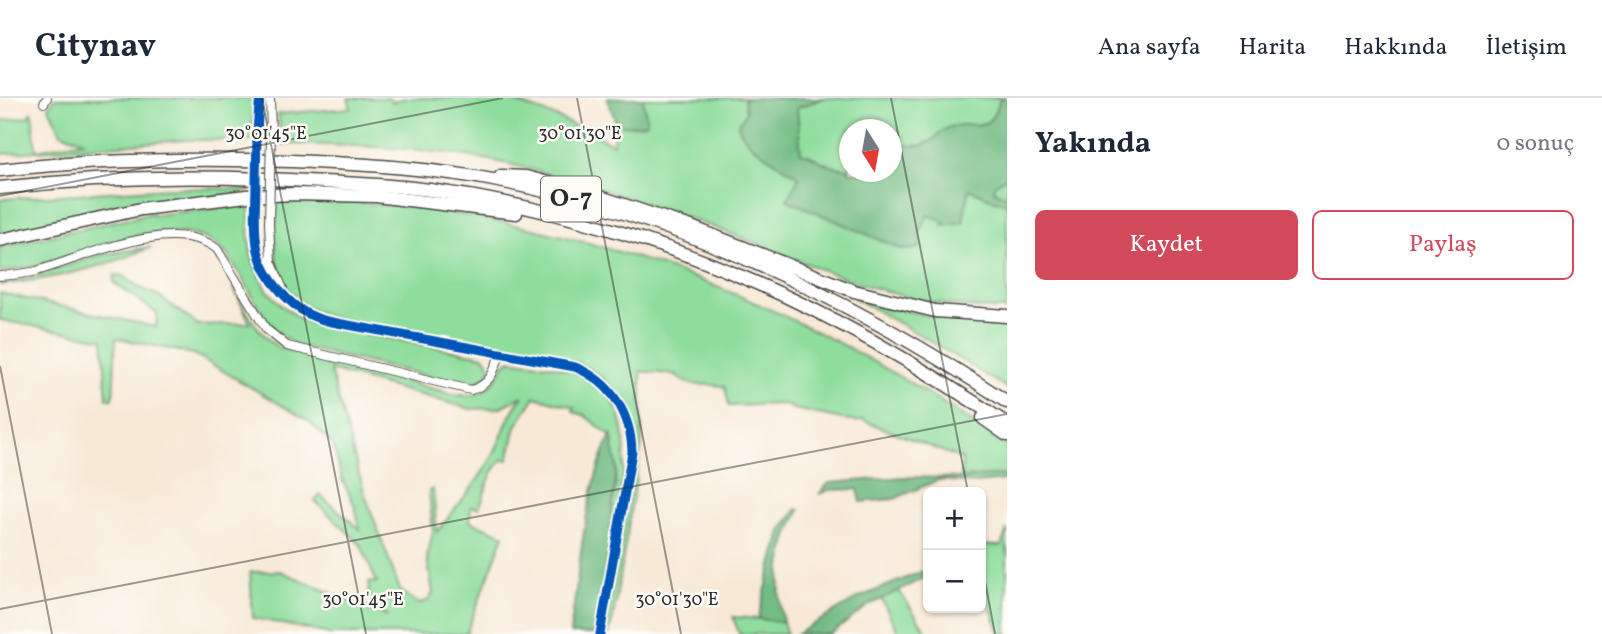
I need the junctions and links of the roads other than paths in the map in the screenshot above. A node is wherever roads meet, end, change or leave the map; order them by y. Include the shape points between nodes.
1 (260, 98) edge
2 (270, 98) edge
3 (0, 167) edge
4 (452, 174) junction
5 (0, 188) edge
6 (572, 219) junction
7 (0, 240) edge
8 (0, 276) edge
9 (289, 301) junction
10 (1007, 316) edge
11 (500, 354) junction
12 (908, 360) junction
13 (1007, 402) edge
14 (1007, 424) edge
15 (1007, 435) edge
16 (600, 634) edge

1 - 9 street, bridge via 258,254 262,268
2 - 9 street, bridge via 271,261
3 - 4 highway, O-7 via 262,160
4 - 10 highway via 526,177 691,227 855,292 935,311
4 - 13 highway, O-7 via 553,193 741,257 859,313
5 - 6 highway, O-7 via 147,178 282,179 429,189
6 - 7 highway, O-7 via 376,196 295,194 141,209
6 - 12 highway, O-7 via 746,278
8 - 11 street via 36,271 107,247 170,236 192,237 217,250 266,329 287,346 471,390 492,377
9 - 11 street via 320,320
11 - 16 street via 588,373 613,394 628,422 631,462
12 - 14 highway, O-7
12 - 15 highway

